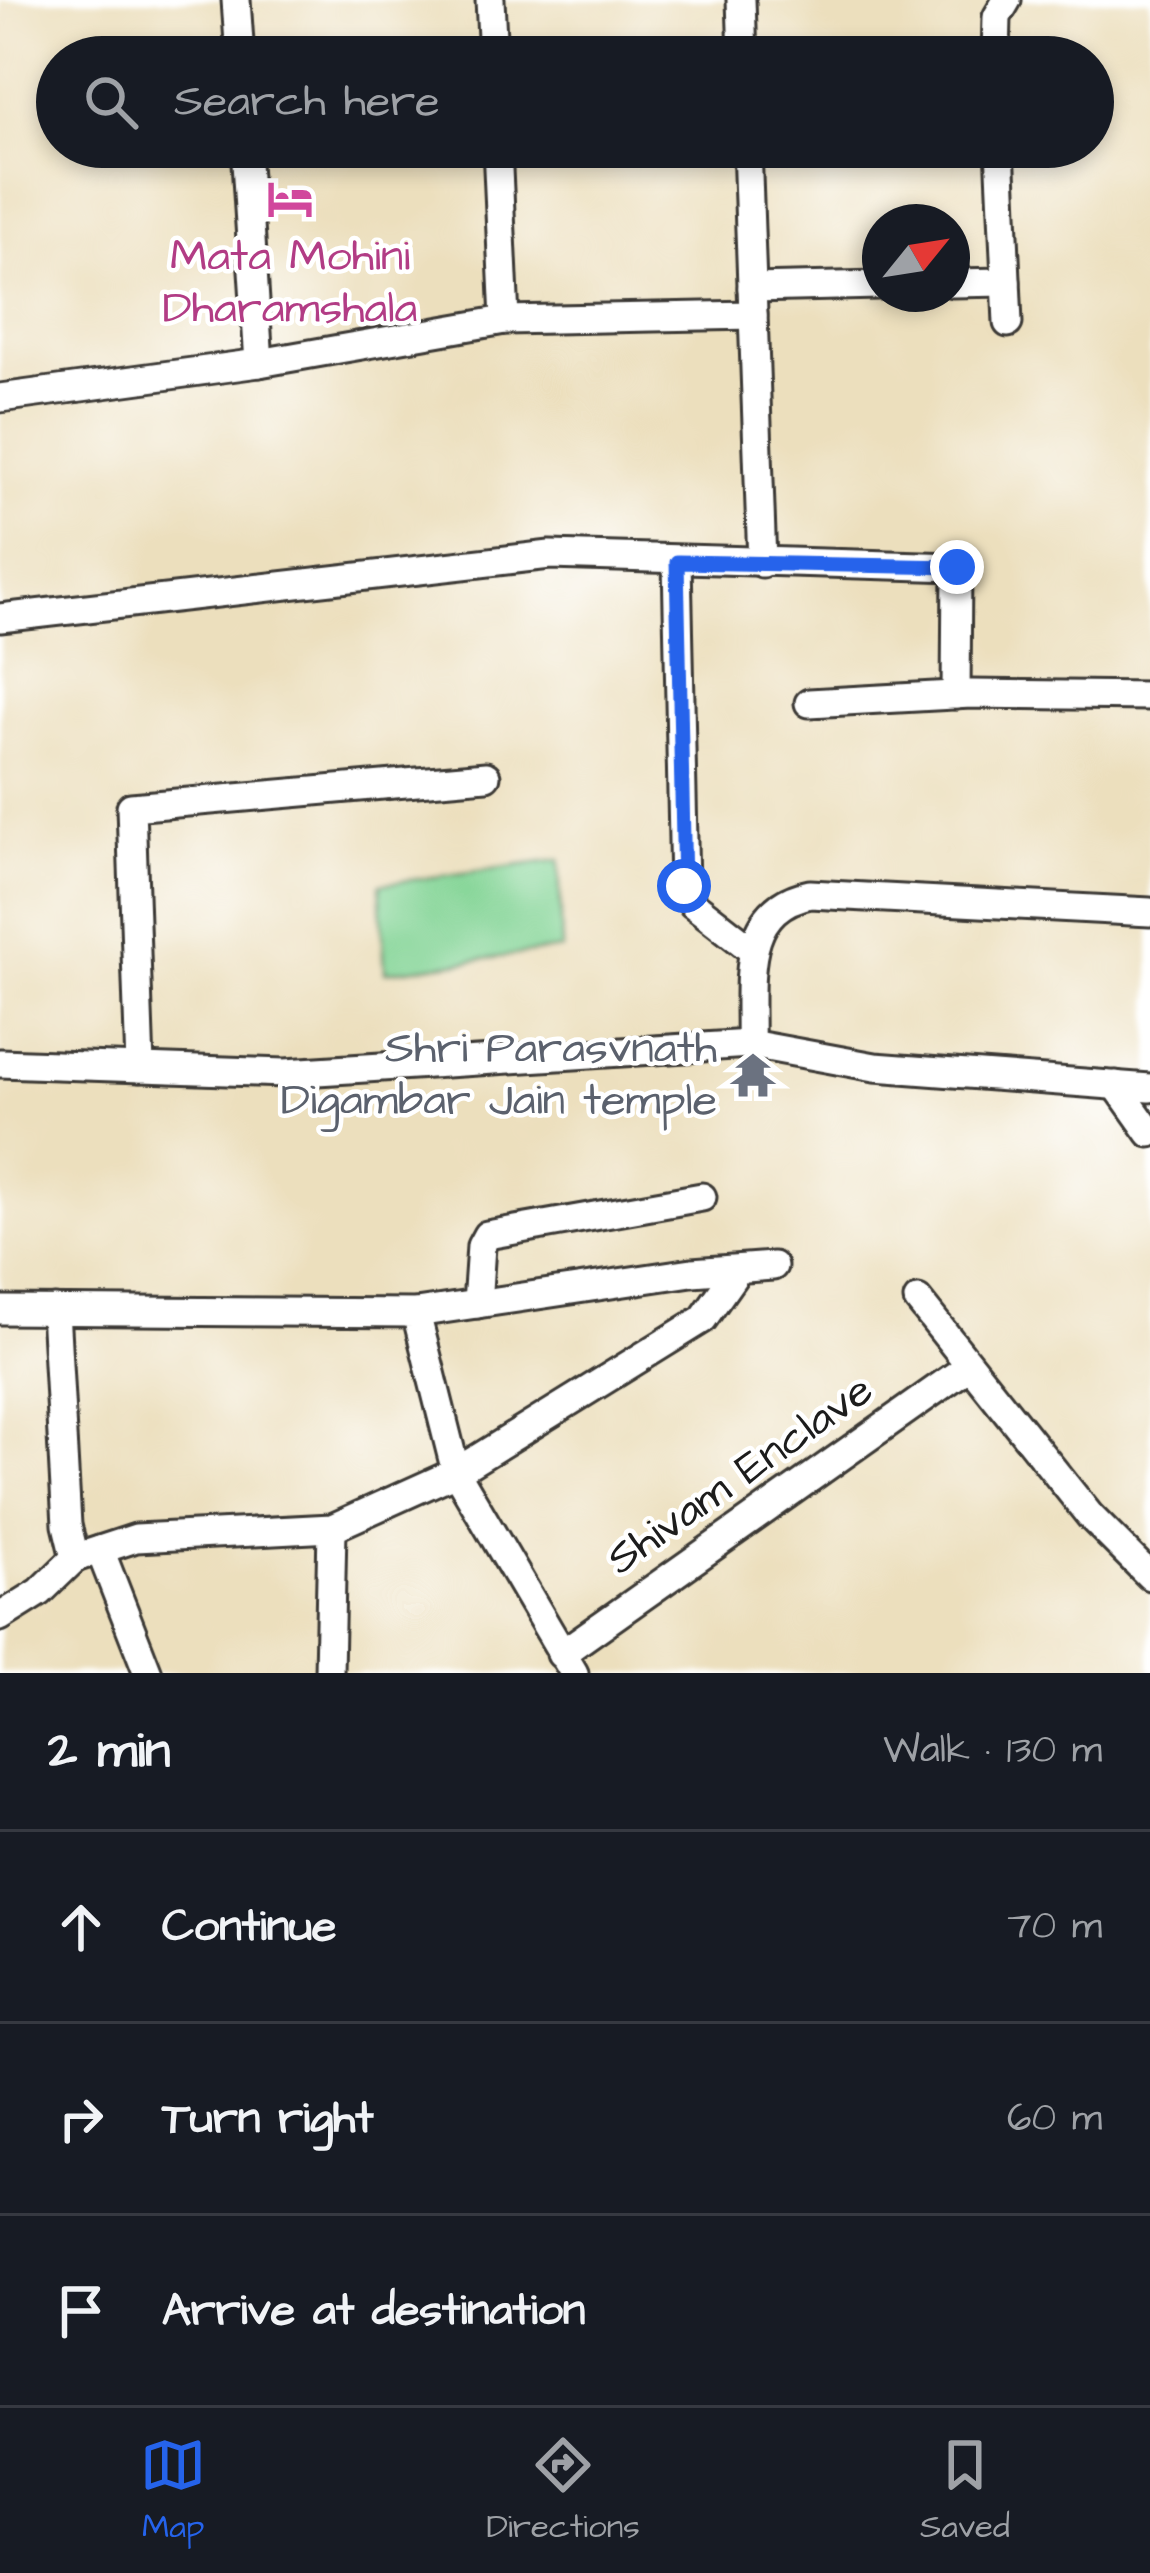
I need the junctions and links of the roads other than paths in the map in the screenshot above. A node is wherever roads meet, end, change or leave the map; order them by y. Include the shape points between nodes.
1 (236, 0) edge
2 (490, 0) edge
3 (741, 0) edge
4 (1006, 0) edge
5 (239, 36) edge
6 (492, 36) edge
7 (742, 36) edge
8 (997, 36) edge
9 (246, 168) edge
10 (498, 168) edge
11 (748, 168) edge
12 (1001, 168) edge
13 (1006, 282) junction
14 (970, 283) edge
15 (862, 287) edge
16 (753, 302) junction
17 (505, 320) junction
18 (1008, 323) dead end
19 (259, 363) junction
20 (0, 398) edge
21 (677, 562) junction
22 (763, 563) junction
23 (0, 618) edge
24 (956, 695) junction
25 (1150, 696) edge
26 (809, 703) dead end
27 (485, 776) dead end
28 (1150, 912) edge
29 (752, 950) junction
30 (750, 1044) junction
31 (0, 1063) edge
32 (140, 1068) junction
33 (1116, 1085) junction
34 (1150, 1088) edge
35 (1150, 1133) edge
36 (702, 1197) dead end
37 (773, 1266) dead end
38 (737, 1270) junction
39 (917, 1300) dead end
40 (477, 1304) junction
41 (0, 1310) edge
42 (55, 1310) junction
43 (416, 1313) junction
44 (969, 1366) junction
45 (456, 1472) junction
46 (332, 1528) junction
47 (87, 1554) junction
48 (1150, 1576) edge
49 (0, 1617) edge
50 (567, 1663) edge
51 (148, 1673) edge
52 (329, 1673) edge

1 - 5 street
2 - 6 street
3 - 7 street
4 - 8 street
9 - 19 street
10 - 17 street
11 - 16 street
12 - 13 street
13 - 14 street
13 - 18 street
15 - 16 street
16 - 17 street
16 - 22 street
17 - 19 street
19 - 20 street
21 - 22 street
21 - 23 street via 550,555
21 - 29 street via 684,886 693,904
22 - 24 street via 957,567
24 - 25 street
24 - 26 street
27 - 32 street via 131,807
28 - 29 street via 810,895 790,898 762,919
29 - 30 street
30 - 32 street via 285,1073
30 - 33 street via 875,1066
31 - 32 street
33 - 34 street
33 - 35 street
36 - 40 street via 487,1235
37 - 38 street
38 - 40 street
38 - 45 street via 704,1319
39 - 44 street
40 - 43 street
41 - 42 street
42 - 43 street
42 - 47 street via 67,1525
43 - 45 street
44 - 48 street via 1090,1516
44 - 50 street, Shivam Enclave
45 - 46 street
45 - 50 street
46 - 47 street via 136,1538
46 - 52 street
47 - 49 street
47 - 51 street

